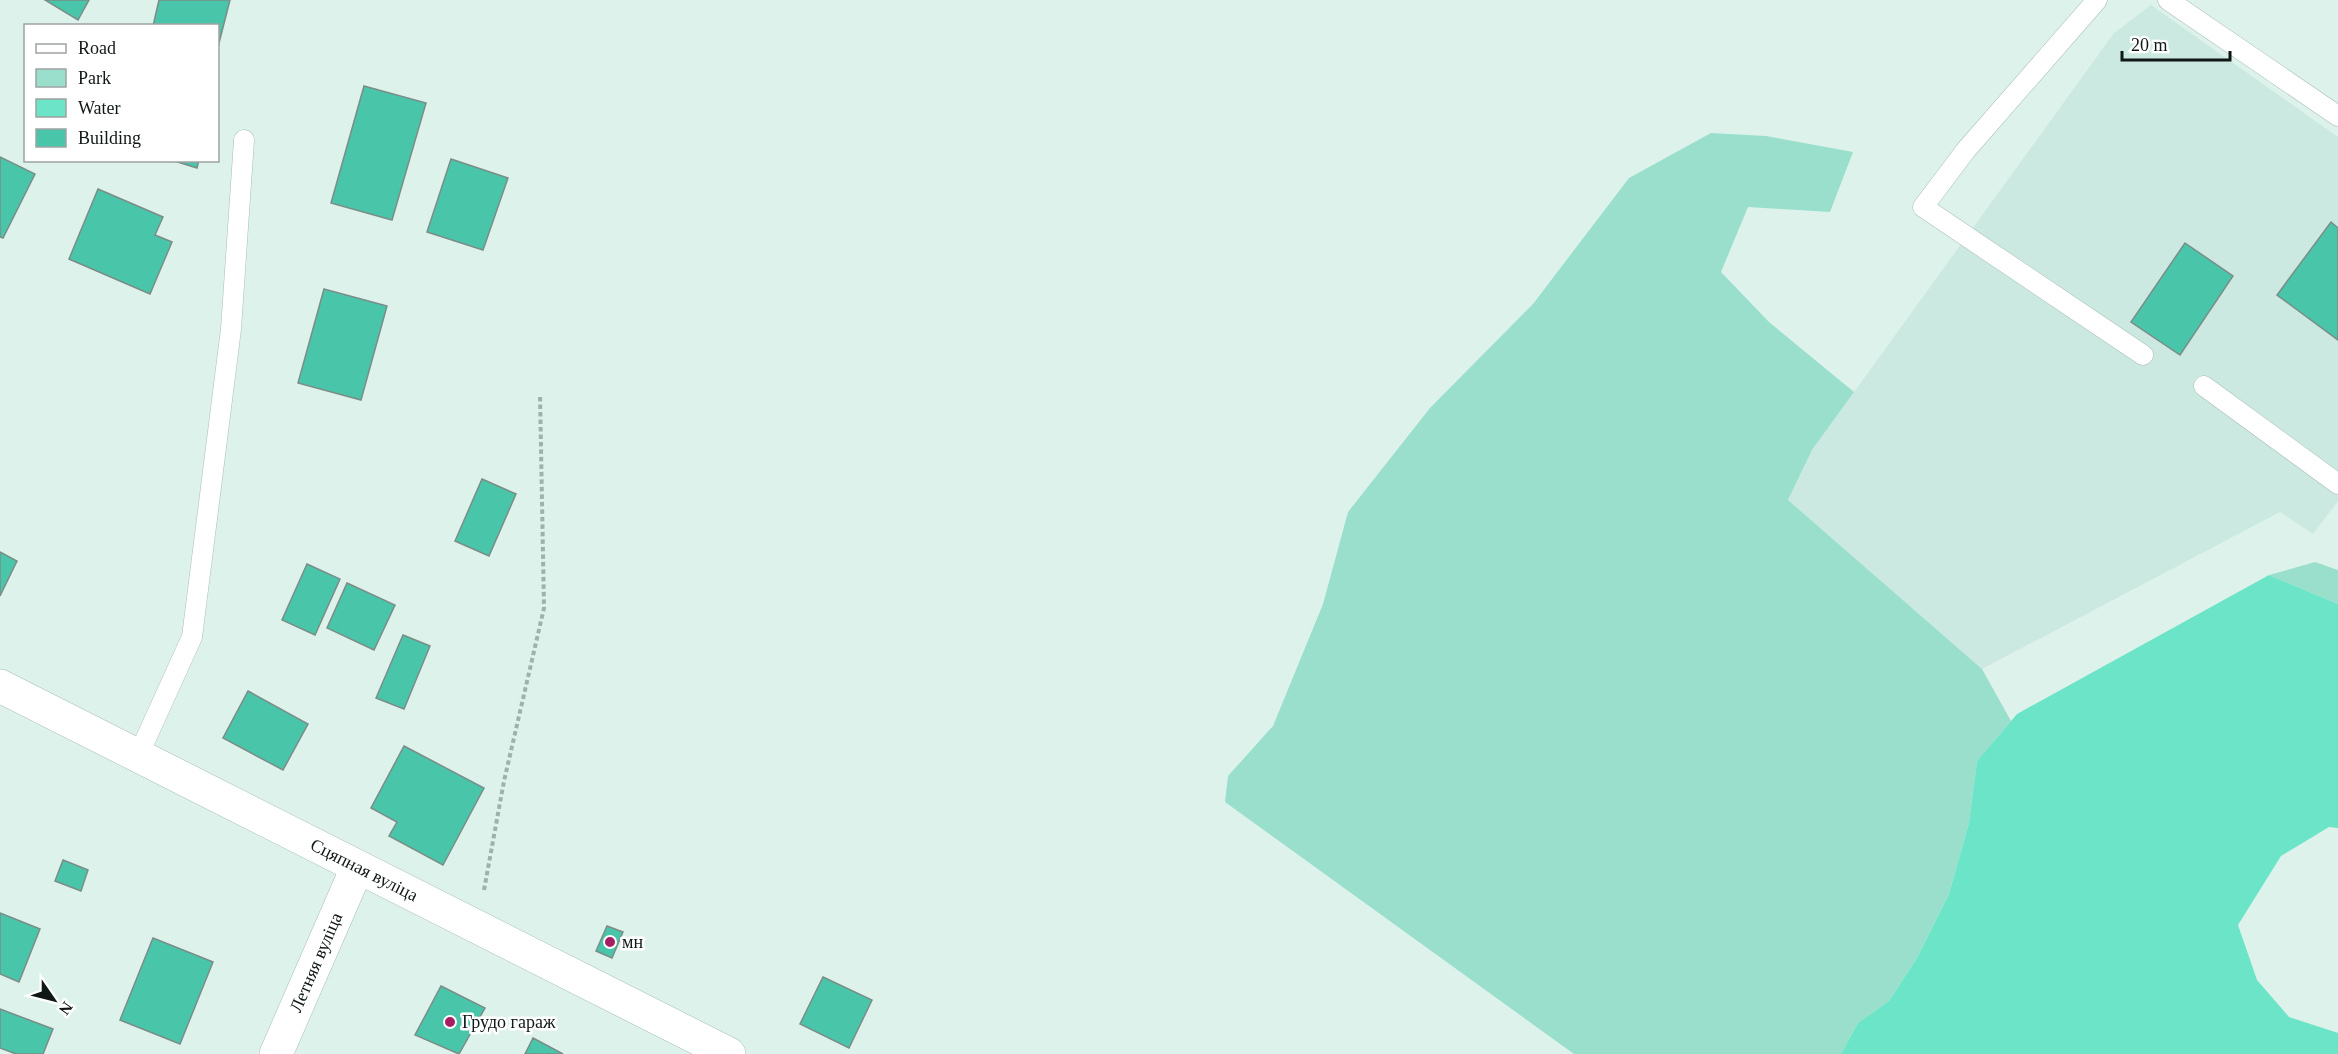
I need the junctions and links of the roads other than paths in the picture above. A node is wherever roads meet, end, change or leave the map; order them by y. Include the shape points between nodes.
1 (2097, 0) edge
2 (2168, 0) edge
3 (2338, 116) edge
4 (244, 140) dead end
5 (2144, 355) dead end
6 (2204, 386) dead end
7 (2338, 484) edge
8 (0, 686) edge
9 (138, 756) junction
10 (357, 868) junction
11 (276, 1054) edge
12 (729, 1054) edge

1 - 5 lane via 1966,150 1923,207
2 - 3 lane
4 - 9 lane via 231,329 192,637
6 - 7 lane
8 - 9 street, Сцяпная вуліца
9 - 10 street, Сцяпная вуліца
10 - 11 street, Летняя вуліца
10 - 12 street, Сцяпная вуліца

